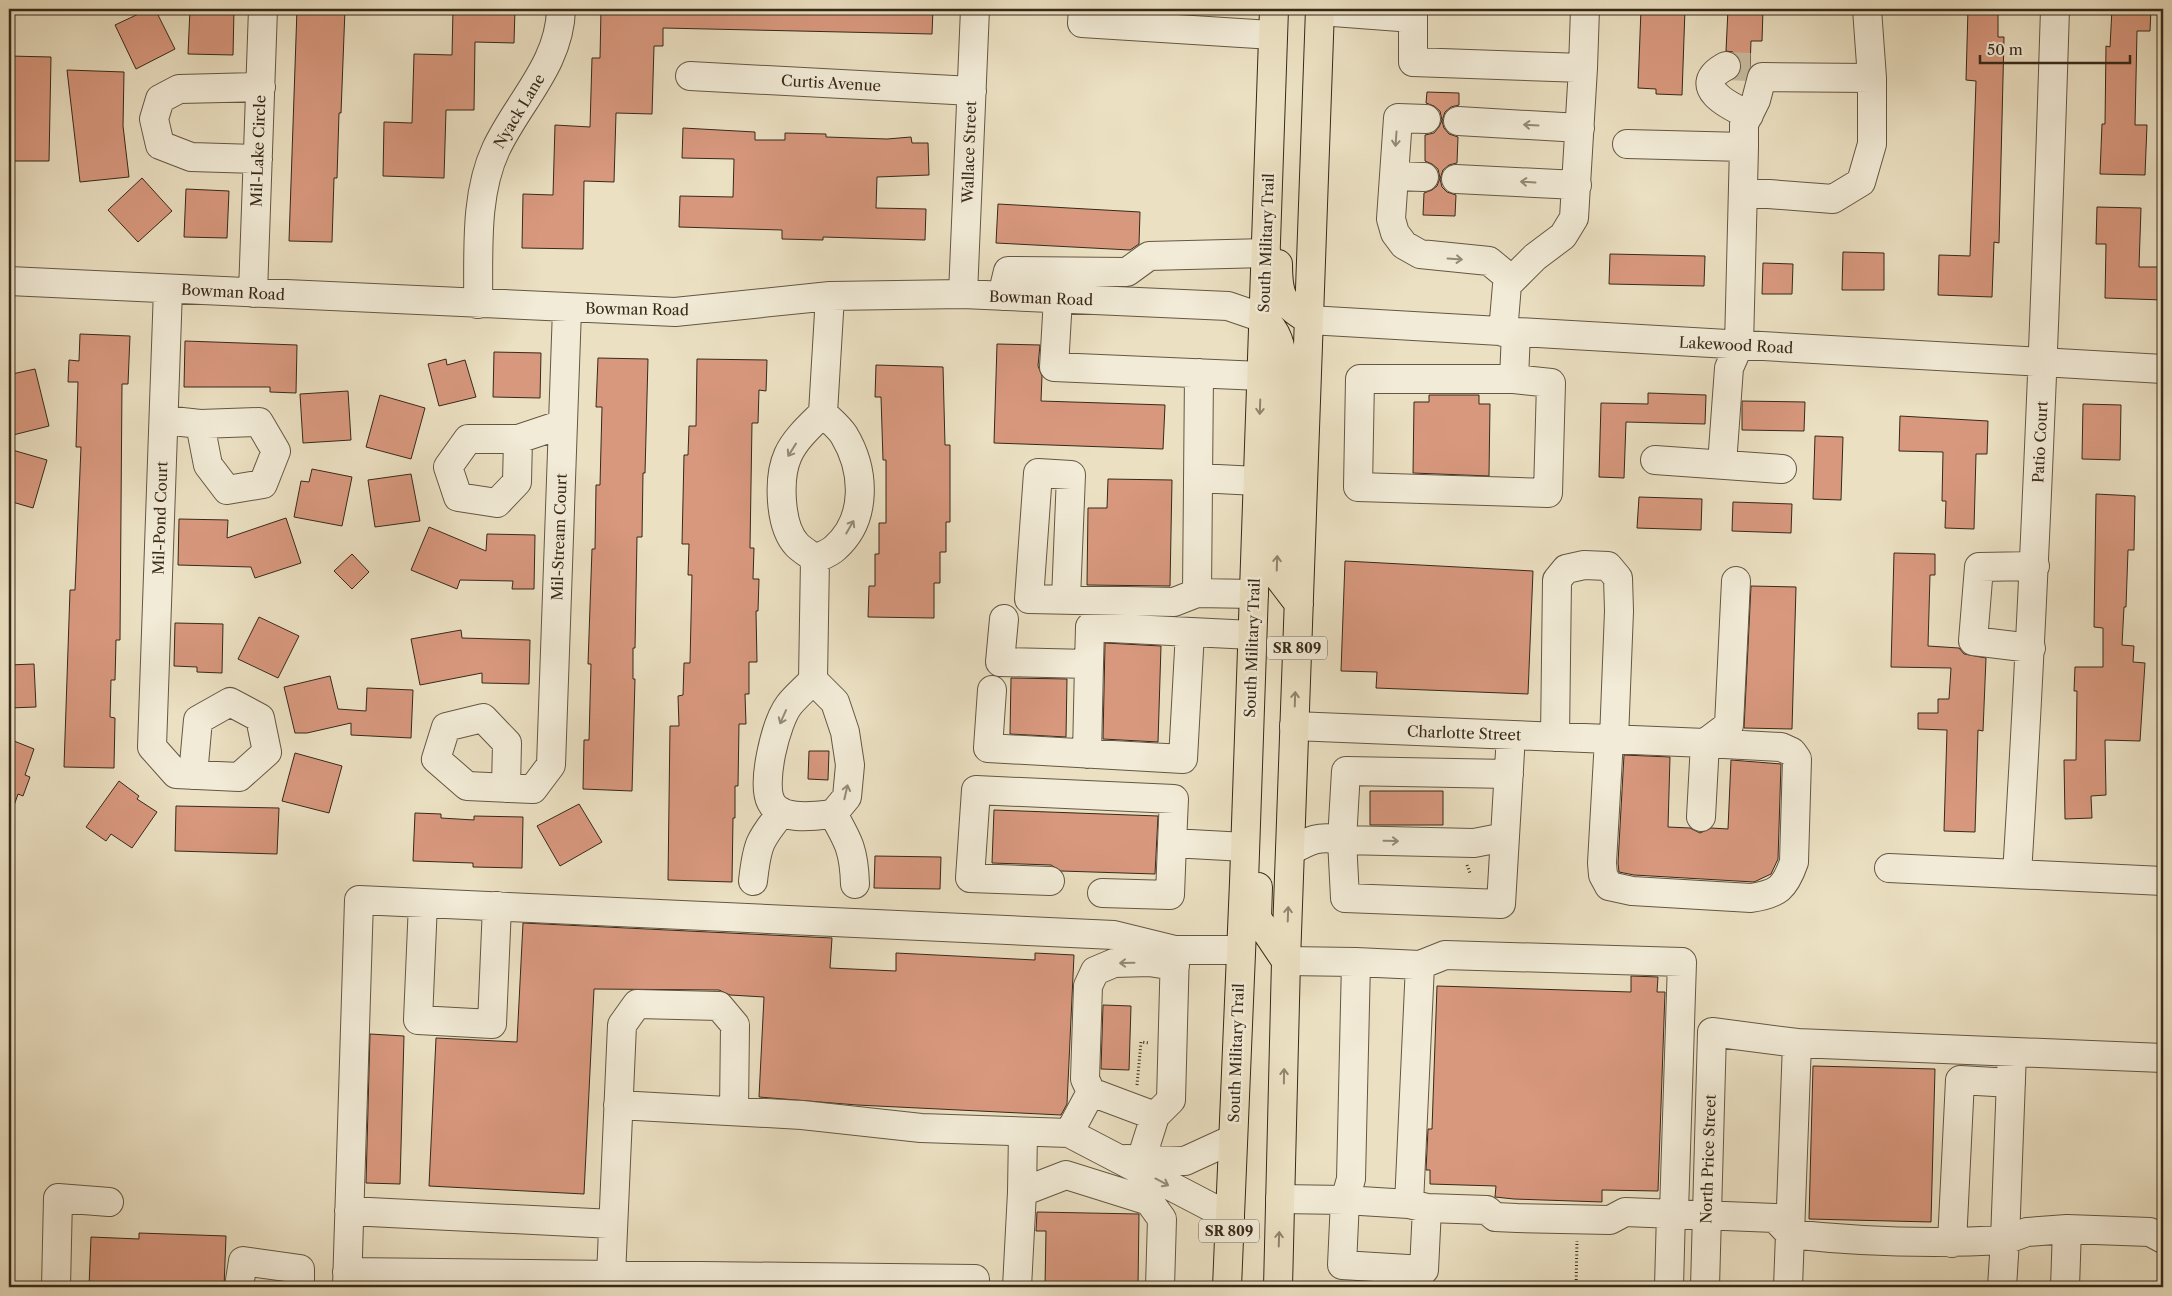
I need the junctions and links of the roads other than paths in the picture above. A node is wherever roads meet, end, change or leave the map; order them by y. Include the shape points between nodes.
1 (263, 9) edge
2 (561, 9) edge
3 (974, 9) edge
4 (1083, 9) edge
5 (1585, 9) edge
6 (1867, 9) edge
7 (2055, 9) edge
8 (1320, 10) edge
9 (1416, 12) edge
10 (1213, 20) edge
11 (1274, 22) edge
12 (1272, 64) junction
13 (1584, 68) junction
14 (1746, 70) junction
15 (690, 76) dead end
16 (1872, 78) junction
17 (261, 87) junction
18 (972, 91) junction
19 (1749, 115) junction
20 (1426, 119) dead end
21 (1458, 121) dead end
22 (1580, 128) junction
23 (1627, 144) dead end
24 (1744, 147) junction
25 (258, 159) junction
26 (1394, 176) junction
27 (1424, 177) dead end
28 (1456, 179) dead end
29 (1576, 185) junction
30 (1743, 192) junction
31 (1266, 253) junction
32 (1512, 280) junction
33 (9, 281) edge
34 (168, 289) junction
35 (253, 293) junction
36 (963, 294) junction
37 (830, 296) junction
38 (1002, 296) junction
39 (1058, 298) junction
40 (478, 304) junction
41 (567, 309) junction
42 (1263, 318) junction
43 (1309, 320) junction
44 (1510, 332) junction
45 (1739, 345) junction
46 (2044, 362) junction
47 (2163, 368) edge
48 (1199, 373) junction
49 (1261, 376) junction
50 (1514, 379) junction
51 (823, 413) junction
52 (164, 420) junction
53 (200, 424) dead end
54 (563, 424) junction
55 (518, 439) dead end
56 (1655, 460) dead end
57 (1722, 464) junction
58 (1782, 470) dead end
59 (1198, 478) junction
60 (1258, 482) junction
61 (815, 559) junction
62 (2035, 566) junction
63 (1736, 581) dead end
64 (1197, 593) junction
65 (1254, 594) junction
66 (1066, 599) dead end
67 (1299, 604) junction
68 (1004, 619) dead end
69 (1190, 632) junction
70 (1252, 635) junction
71 (2031, 648) junction
72 (1089, 664) junction
73 (813, 680) junction
74 (992, 690) dead end
75 (1294, 726) junction
76 (1511, 734) junction
77 (1555, 736) junction
78 (1619, 739) junction
79 (1705, 742) junction
80 (1087, 754) junction
81 (193, 774) dead end
82 (1509, 774) junction
83 (506, 788) dead end
84 (782, 812) junction
85 (833, 814) junction
86 (1701, 818) dead end
87 (1505, 837) junction
88 (1342, 840) junction
89 (1172, 843) junction
90 (1245, 847) junction
91 (1290, 851) junction
92 (1889, 868) dead end
93 (2017, 874) junction
94 (753, 881) dead end
95 (1050, 882) dead end
96 (2163, 882) edge
97 (855, 884) dead end
98 (1102, 893) dead end
99 (423, 903) junction
100 (497, 906) junction
101 (1241, 950) junction
102 (1175, 958) junction
103 (1286, 961) junction
104 (1356, 962) junction
105 (1420, 965) junction
106 (1797, 1043) junction
107 (2012, 1052) junction
108 (2163, 1058) edge
109 (2011, 1083) junction
110 (1091, 1092) junction
111 (618, 1105) junction
112 (1164, 1107) junction
113 (734, 1111) junction
114 (1023, 1132) junction
115 (1070, 1133) junction
116 (1233, 1138) junction
117 (1130, 1159) junction
118 (1022, 1192) junction
119 (1280, 1198) junction
120 (1345, 1200) junction
121 (109, 1202) dead end
122 (1418, 1206) junction
123 (349, 1211) junction
124 (1673, 1212) junction
125 (1707, 1214) junction
126 (1230, 1217) junction
127 (613, 1224) junction
128 (2068, 1230) junction
129 (1790, 1234) junction
130 (2163, 1239) edge
131 (2005, 1240) junction
132 (1952, 1243) junction
133 (611, 1276) junction
134 (1424, 1279) edge
135 (347, 1280) edge
136 (546, 1281) edge
137 (686, 1282) edge
138 (726, 1282) edge
139 (797, 1282) edge
140 (918, 1283) edge
141 (56, 1287) edge
142 (239, 1287) edge
143 (300, 1287) edge
144 (974, 1287) edge
145 (1017, 1287) edge
146 (1160, 1287) edge
147 (1227, 1287) edge
148 (1278, 1287) edge
149 (1669, 1287) edge
150 (1705, 1287) edge
151 (1788, 1287) edge
152 (2002, 1287) edge
153 (2065, 1287) edge

1 - 17 street, Mil-Lake Circle
2 - 40 street, Nyack Lane via 560,26 547,65 495,150 482,198
3 - 18 street, Wallace Street
4 - 10 street via 1082,23
5 - 13 street
6 - 16 street
7 - 46 street, Patio Court
8 - 9 street
8 - 43 main road, SR 809
9 - 13 street via 1412,62
10 - 11 street
11 - 12 main road, South Military Trail / SR 809
12 - 31 main road, South Military Trail / SR 809
12 - 43 main road via 1281,94 1278,287 1292,311
13 - 22 street
14 - 16 street
14 - 19 street via 1756,100
14 - 19 street via 1713,76 1711,82 1717,98
15 - 18 street, Curtis Avenue
16 - 30 street via 1872,144 1861,182 1833,199
17 - 25 street, Mil-Lake Circle
17 - 25 street via 179,89 160,99 154,119 160,145 191,157
18 - 36 street, Wallace Street
19 - 24 street via 1744,124
20 -> 26 street via 1398,118
22 -> 21 street
22 - 29 street
23 - 24 street
24 - 30 street
25 - 35 street, Mil-Lake Circle
26 - 27 street
26 -> 32 street via 1391,219 1404,245 1420,254 1488,261
29 -> 28 street
29 - 32 street via 1574,218 1563,236
30 - 45 street
31 - 38 street via 1149,256 1127,272 1008,271
31 - 42 main road, South Military Trail / SR 809
32 - 44 street via 1506,285
33 - 34 street, Bowman Road
34 - 35 street, Bowman Road
34 - 52 street, Mil-Pond Court
35 - 40 street, Bowman Road
36 - 37 street, Bowman Road
36 - 38 street, Bowman Road
37 - 41 street, Bowman Road via 675,312
37 - 51 street
38 - 39 street, Bowman Road
39 - 42 street, Bowman Road via 1228,306
39 - 48 street via 1054,367
40 - 41 street, Bowman Road
41 - 54 street, Mil-Stream Court
42 - 49 main road, South Military Trail / SR 809
67 -> 42 main road via 1276,574 1283,365 1281,342
43 - 44 street, Lakewood Road
43 - 67 main road, SR 809
44 - 45 street, Lakewood Road
44 - 50 street
45 - 46 street, Lakewood Road
45 - 57 street via 1729,368
46 - 47 street, Lakewood Road
46 - 62 street, Patio Court
48 - 49 street
48 - 59 street
49 -> 60 main road, South Military Trail / SR 809
50 - 50 street via 1360,379 1358,487 1548,493 1551,383
51 -> 61 street via 789,454 782,484 782,506 796,544
61 -> 51 street via 835,548 853,524 861,498 858,461 844,434
52 - 53 street
52 - 81 street, Mil-Pond Court via 152,747 176,774
54 - 55 street
54 - 83 street, Mil-Stream Court via 551,765 533,789
56 - 57 street
57 - 58 street
59 - 60 street
59 - 64 street
60 - 65 main road, South Military Trail / SR 809
61 - 73 street
62 - 71 street, Patio Court
62 - 71 street via 1979,567 1973,641
63 - 79 street via 1729,725
64 - 65 street
64 - 66 street via 1174,602
65 - 70 main road, South Military Trail / SR 809
75 -> 67 main road, SR 809
68 - 72 street via 1000,662
69 - 70 street
69 - 72 street via 1090,627
69 - 80 street via 1183,759
70 - 90 main road, South Military Trail / SR 809
70 - 103 main road via 1265,653 1257,918
71 - 93 street, Patio Court
72 - 80 street
73 -> 84 street via 788,706 770,761 771,803
85 -> 73 street via 847,797 845,732 835,702
74 - 80 street via 988,748
75 - 76 street, Charlotte Street
75 - 91 main road, SR 809
76 - 77 street, Charlotte Street
76 - 82 street
77 - 78 street, Charlotte Street
77 - 78 street via 1557,580 1566,569 1584,565 1608,566 1618,578
78 - 79 street, Charlotte Street
78 - 79 street, Charlotte Street via 1602,863 1603,876 1609,886 1632,891 1751,898 1768,895 1781,888 1789,878 1794,862 1797,759 1781,746
79 - 86 street
82 - 87 street
82 - 88 street via 1346,771
84 - 85 street via 796,816
84 - 94 street via 761,837
85 - 97 street via 849,842 854,858
88 -> 87 street via 1474,843
87 - 88 street via 1501,904 1344,898
88 - 91 street via 1325,837 1310,840
89 - 90 street
89 - 95 street via 1174,799 976,790 970,878
89 - 98 street via 1170,895
90 - 101 main road, South Military Trail / SR 809
103 -> 91 main road, SR 809
92 - 93 street
93 - 96 street
99 - 100 street
99 - 100 street via 418,1020 492,1024
99 - 123 street via 359,900
100 - 102 street via 1114,935
101 - 102 street
101 - 116 main road, South Military Trail / SR 809
102 -> 110 street via 1114,963 1095,971 1088,986 1085,1079
102 - 112 street
103 - 104 street
119 -> 103 main road, SR 809
104 - 105 street
104 - 120 street via 1351,1179
105 - 122 street
105 - 124 street via 1446,955 1682,962
106 - 107 street
106 - 125 street, North Price Street via 1712,1032
106 - 129 street
107 - 108 street
107 - 109 street
109 - 131 street
109 - 132 street via 1960,1080
110 - 112 street
110 - 115 street
111 - 113 street
111 - 113 street via 622,1025 637,1004 719,1006 735,1025
111 - 127 street
112 - 117 street
113 - 114 street via 921,1128
114 - 115 street
114 - 118 street
115 - 117 street
116 - 117 street via 1185,1161
116 - 126 main road, South Military Trail / SR 809
117 -> 126 street
118 - 145 street
118 - 146 street via 1066,1175 1149,1201 1162,1219
119 - 120 street
148 -> 119 main road, SR 809
120 - 122 street
120 - 134 street via 1342,1266
121 - 141 street via 58,1198
122 - 124 street via 1487,1210 1495,1217 1578,1220 1610,1220 1625,1212
122 - 134 street
123 - 127 street
123 - 135 street
124 - 125 street
124 - 149 street
125 - 129 street via 1775,1218
125 - 150 street, North Price Street
126 - 147 main road, South Military Trail / SR 809
127 - 133 street
128 - 130 street via 2150,1232
128 - 131 street via 2027,1232
128 - 153 street
129 - 132 street via 1842,1240
129 - 151 street
131 - 132 street
131 - 152 street
133 - 136 street
133 - 137 street
135 - 136 street
137 - 138 street
138 - 139 street
139 - 140 street
140 - 144 street via 975,1279
142 - 143 street via 243,1262 300,1269

